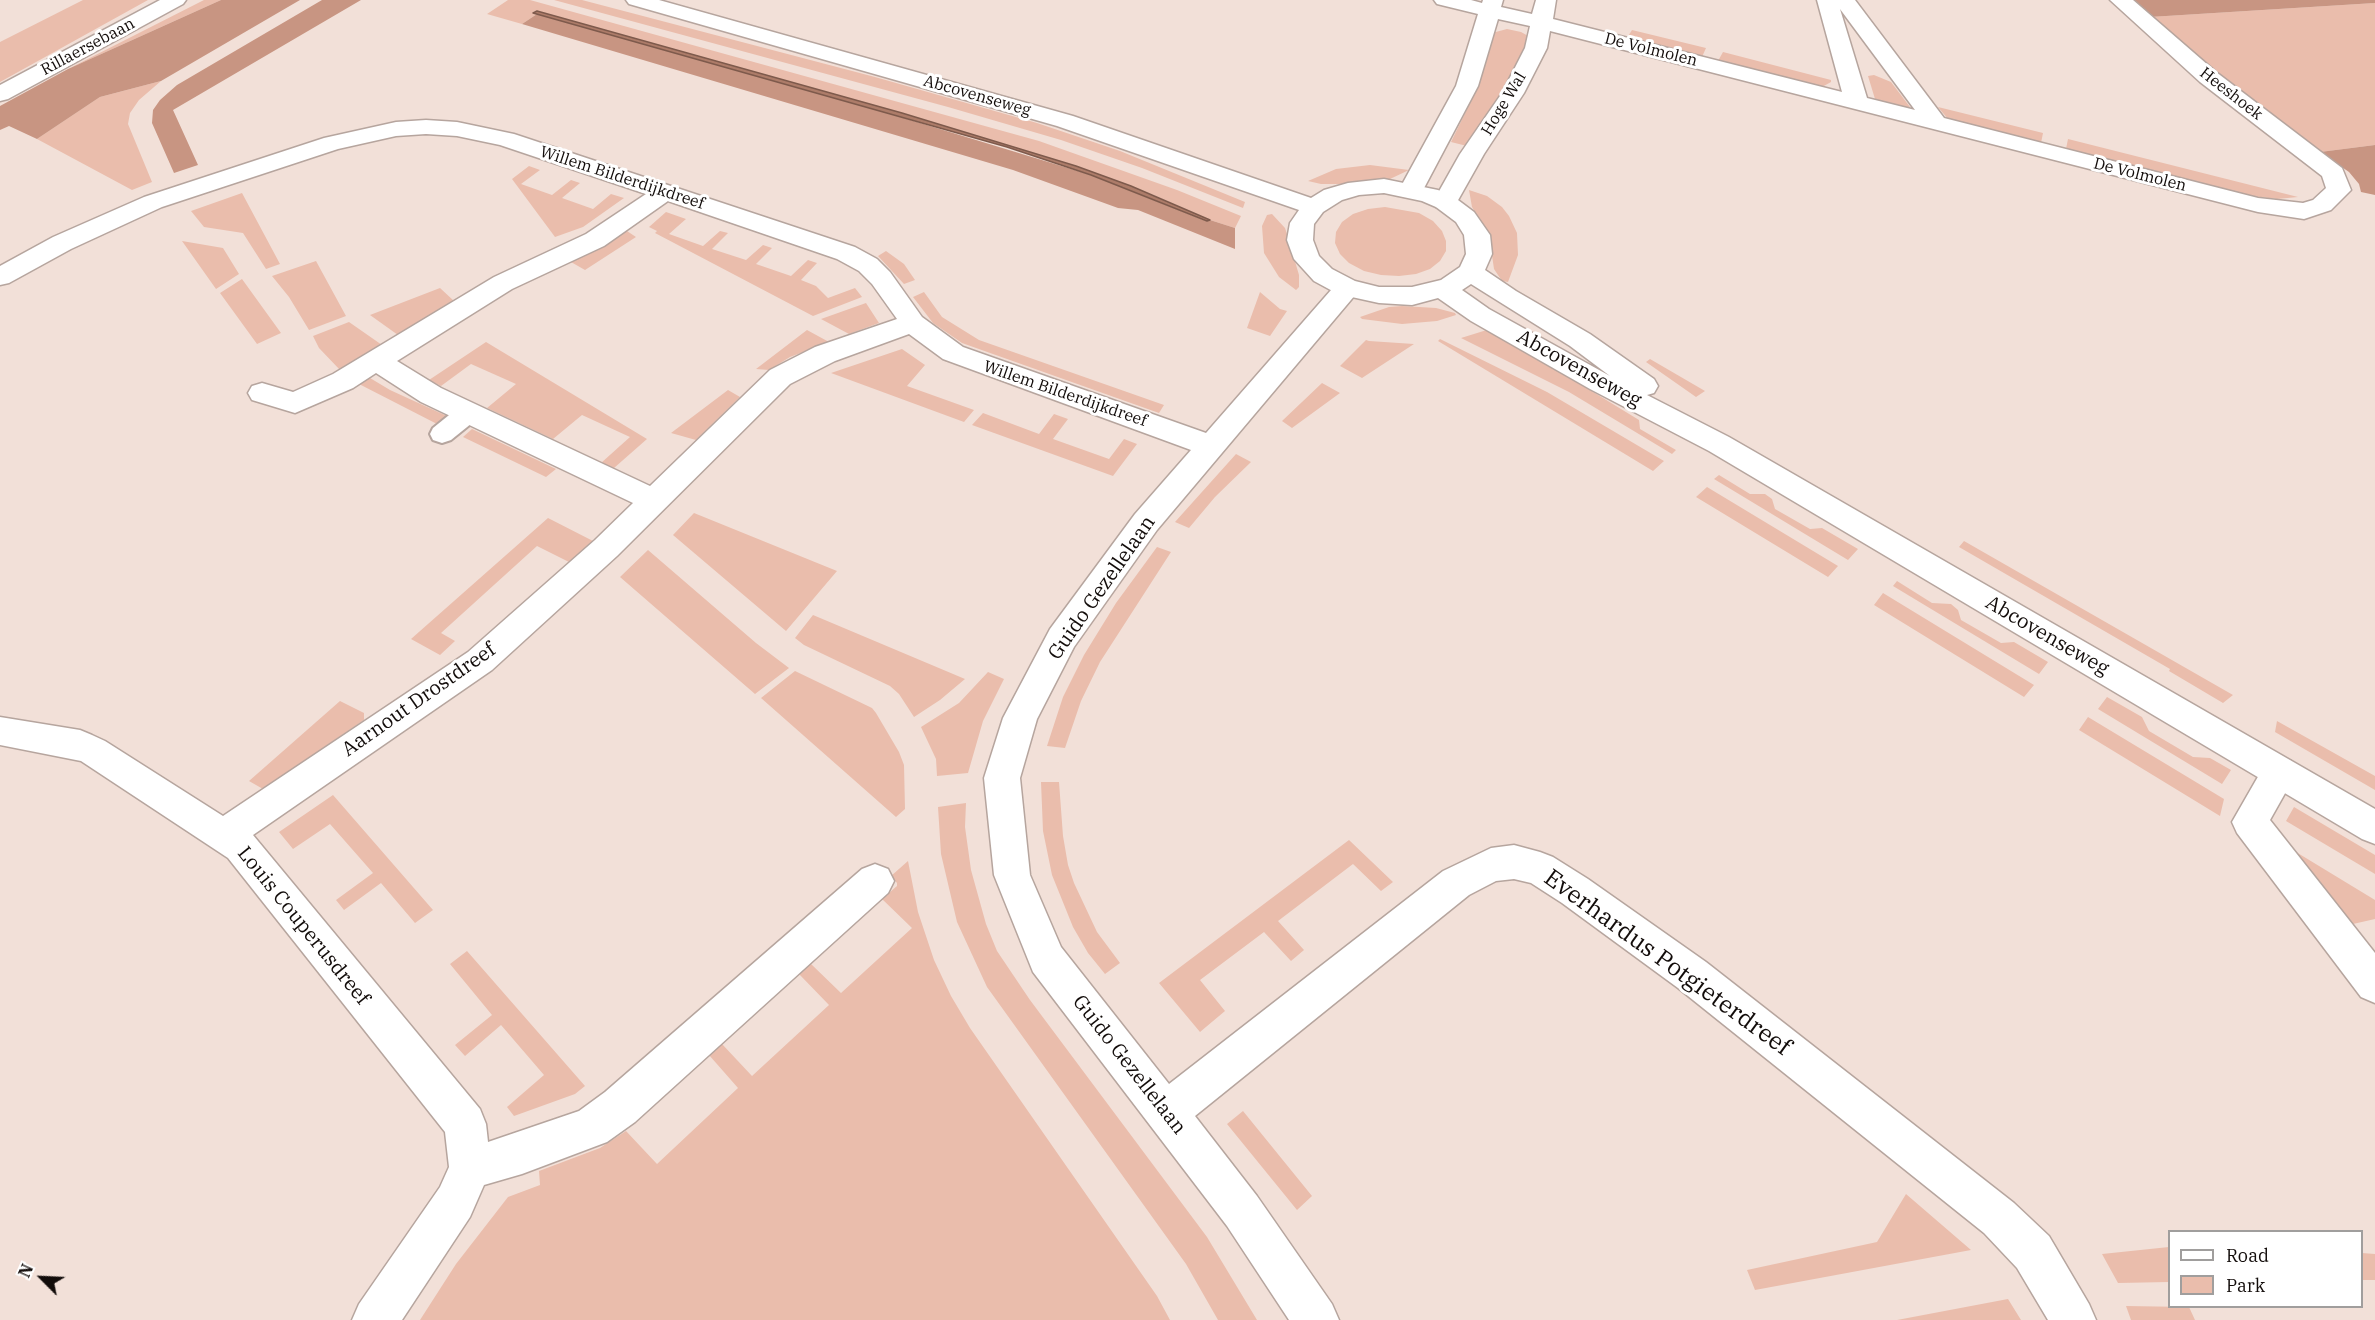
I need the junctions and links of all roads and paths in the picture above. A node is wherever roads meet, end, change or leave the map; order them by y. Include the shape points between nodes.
1 (176, 0) edge
2 (636, 0) edge
3 (1444, 0) edge
4 (1827, 0) edge
5 (1844, 0) edge
6 (2120, 0) edge
7 (1492, 6) edge
8 (1544, 11) edge
9 (0, 94) edge
10 (1857, 103) junction
11 (1936, 123) junction
12 (1411, 190) junction
13 (2339, 190) joint
14 (665, 192) junction
15 (1445, 202) junction
16 (1314, 207) junction
17 (1471, 272) junction
18 (0, 277) edge
19 (1347, 288) junction
20 (1442, 288) junction
21 (913, 323) junction
22 (377, 361) junction
23 (262, 393) dead end
24 (468, 413) junction
25 (442, 434) dead end
26 (1719, 444) junction
27 (1211, 446) junction
28 (655, 501) junction
29 (0, 731) edge
30 (2279, 772) junction
31 (2375, 828) edge
32 (224, 835) junction
33 (875, 881) dead end
34 (2375, 984) edge
35 (1166, 1113) junction
36 (470, 1168) junction
37 (375, 1320) edge
38 (1316, 1320) edge
39 (2073, 1320) edge

1 - 9 street, Rillaersebaan
2 - 16 street, Abcovenseweg via 1065,121
3 - 7 street, De Volmolen
4 - 10 street
5 - 11 street
6 - 13 street, Heeshoek via 2208,77 2333,173
7 - 8 street, De Volmolen
7 - 12 street via 1467,86
8 - 10 street, De Volmolen
8 - 15 street, Hoge Wal via 1536,48 1513,93
10 - 11 street, De Volmolen
11 - 13 street, De Volmolen via 2289,210 2304,211 2322,205
12 - 15 street
12 - 16 street via 1357,188 1333,195
14 - 18 street, Willem Bilderdijkdreef via 487,134 426,127 396,129 332,143 153,202 90,229
14 - 21 street, Willem Bilderdijkdreef via 846,253 868,265
14 - 22 street via 595,240 510,279
15 - 17 street via 1465,217 1477,235 1479,254
16 - 19 street via 1302,223 1300,240 1307,259 1323,275
17 - 20 street
17 - 26 street, Abcovenseweg via 1580,340
19 - 20 street via 1379,296 1412,296
19 - 27 street, Guido Gezellelaan
20 - 26 street, Abcovenseweg via 1480,315
21 - 27 street, Willem Bilderdijkdreef via 953,353
21 - 28 street, Aarnout Drostdreef via 825,354 780,377
22 - 23 street via 295,403
22 - 24 street
24 - 25 lane
24 - 28 street
26 - 30 street, Abcovenseweg
27 - 35 street, Guido Gezellelaan via 1146,522 1062,638 1020,718 1002,778 1012,875 1047,959
28 - 32 street, Aarnout Drostdreef via 480,661
29 - 32 street, Louis Couperusdreef via 80,745 93,751
30 - 31 street, Abcovenseweg
30 - 34 street via 2250,822
32 - 36 street, Louis Couperusdreef via 241,847 465,1124
33 - 36 street via 620,1107 592,1127
35 - 38 street, Guido Gezellelaan via 1242,1211
35 - 39 street, Everhardus Potgieterdreef via 1456,883 1491,865 1514,862 1540,869 1575,891 1692,975 1999,1218 2033,1252
36 - 37 street via 455,1202

